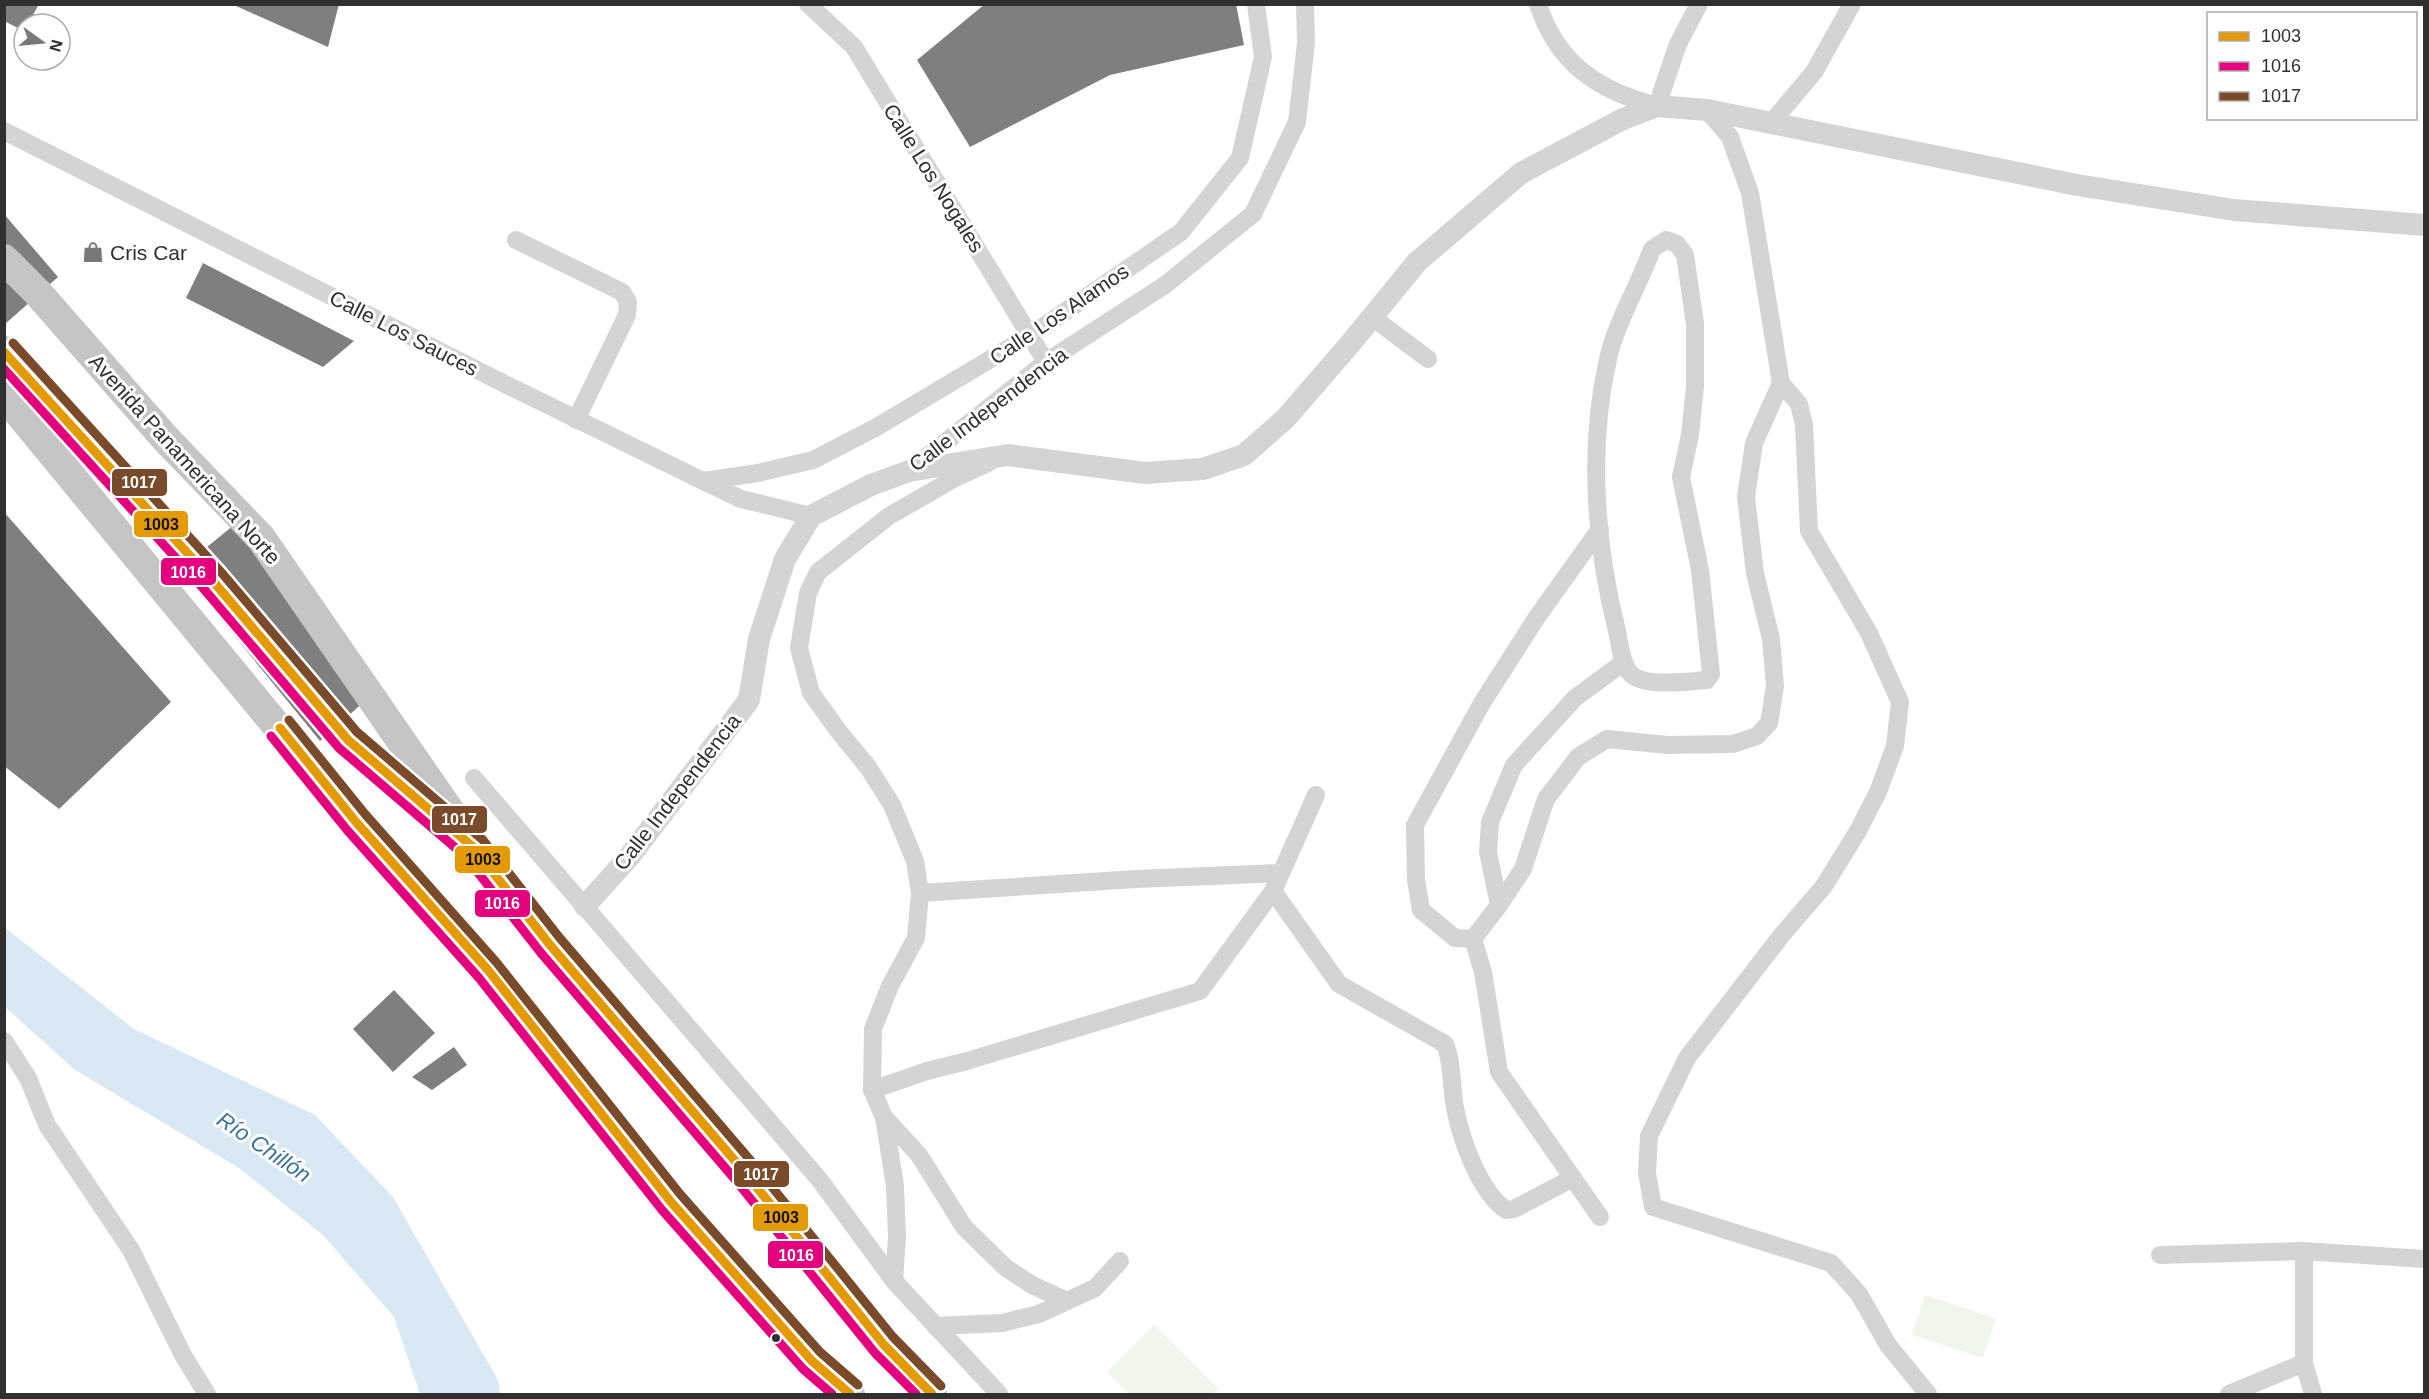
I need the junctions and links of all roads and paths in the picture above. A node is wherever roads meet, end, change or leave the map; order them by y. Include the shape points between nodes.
1 (808, 4) edge
2 (1256, 4) edge
3 (1305, 4) edge
4 (1538, 4) edge
5 (1699, 4) edge
6 (1852, 4) edge
7 (1657, 106) junction
8 (1707, 110) junction
9 (1772, 122) junction
10 (4, 131) edge
11 (2424, 225) edge
12 (516, 240) dead end
13 (4, 259) edge
14 (1372, 317) junction
15 (1031, 335) junction
16 (4, 351) edge
17 (1428, 359) dead end
18 (1046, 362) junction
19 (1781, 384) junction
20 (4, 395) edge
21 (576, 420) junction
22 (1008, 455) junction
23 (909, 471) junction
24 (702, 481) junction
25 (811, 516) junction
26 (1600, 529) junction
27 (1624, 662) junction
28 (474, 778) dead end
29 (1316, 795) dead end
30 (474, 848) junction
31 (1281, 873) junction
32 (1273, 891) junction
33 (920, 893) junction
34 (1499, 905) junction
35 (585, 906) junction
36 (1473, 939) junction
37 (4, 1041) edge
38 (872, 1090) junction
39 (884, 1117) junction
40 (1573, 1178) junction
41 (1600, 1217) dead end
42 (2304, 1251) junction
43 (2160, 1255) dead end
44 (2424, 1259) edge
45 (1120, 1261) dead end
46 (894, 1281) junction
47 (1067, 1301) junction
48 (935, 1326) junction
49 (2304, 1363) junction
50 (207, 1395) edge
51 (850, 1395) edge
52 (932, 1395) edge
53 (999, 1395) edge
54 (1928, 1395) edge
55 (2229, 1395) edge
56 (2313, 1395) edge

1 - 15 street, Calle Los Nogales via 854,47
2 - 15 street, Calle Los Alamos via 1263,57 1240,158 1181,232
3 - 18 street, Calle Independencia via 1306,43 1297,122 1253,214 1165,285
4 - 7 street via 1545,27 1583,72 1609,91
5 - 7 street via 1678,44
6 - 9 street via 1814,72
7 - 8 street
7 - 14 street via 1623,119 1521,173 1417,262
8 - 9 street
8 - 19 street via 1730,137 1750,193
9 - 11 street via 2077,185 2234,210
10 - 21 street, Calle Los Sauces
12 - 21 street via 621,292 628,302 627,315
13 - 30 highway, Avenida Panamericana Norte via 261,538
14 - 17 street
14 - 22 street via 1286,418 1244,455 1203,469 1145,473
15 - 18 street, Calle Los Nogales
15 - 24 street, Calle Los Alamos via 875,428 813,460
16 - 30 highway, Avenida Panamericana Norte via 212,580 348,740
18 - 23 street, Calle Independencia
19 - 34 street via 1754,443 1746,497 1755,573 1771,639 1775,686 1769,723 1757,736 1733,744 1667,745 1607,739 1578,758 1546,799 1523,868
19 - 54 street via 1799,404 1809,531 1869,633 1900,702 1895,746 1878,792 1824,886 1688,1058 1649,1136 1647,1173 1653,1207 1831,1263 1859,1294 1887,1345
20 - 51 highway via 356,822 488,970 670,1202 812,1362
21 - 24 street, Calle Los Sauces
22 - 23 street
22 - 33 street via 957,477 889,516 831,560 818,573 808,593 799,648 811,693 892,805 915,861
23 - 25 street, Calle Independencia
24 - 25 street, Calle Los Sauces via 741,499
25 - 35 street, Calle Independencia via 785,559 759,639 749,700 629,856
26 - 27 street via 1607,592
26 - 27 street via 1596,441 1608,357 1652,249 1666,240 1677,244 1685,255 1695,324 1695,386 1681,477 1700,570 1711,674 1707,680 1644,681 1631,675
26 - 36 street via 1482,703 1415,825 1421,910 1455,938
27 - 34 street via 1575,698 1514,765 1490,822 1488,852
28 - 35 street
29 - 31 street
30 - 52 highway, Avenida Panamericana Norte via 549,945 742,1169 884,1345
31 - 32 street
31 - 33 street
32 - 38 street via 1200,991
32 - 40 street via 1340,984 1446,1044 1455,1108 1467,1149 1500,1206 1514,1209
33 - 38 street via 916,938 890,986 873,1029
34 - 36 street
35 - 46 street via 819,1179
36 - 40 street via 1483,972 1499,1072
37 - 50 street via 28,1078 47,1125 130,1250
38 - 39 street
39 - 46 street via 895,1196
39 - 47 street via 919,1155 964,1227 1006,1268
40 - 41 street
42 - 43 street
42 - 44 street
42 - 49 street
45 - 47 street via 1095,1288
46 - 48 street
47 - 48 street via 1039,1314 1002,1323
48 - 53 street
49 - 55 street
49 - 56 street

